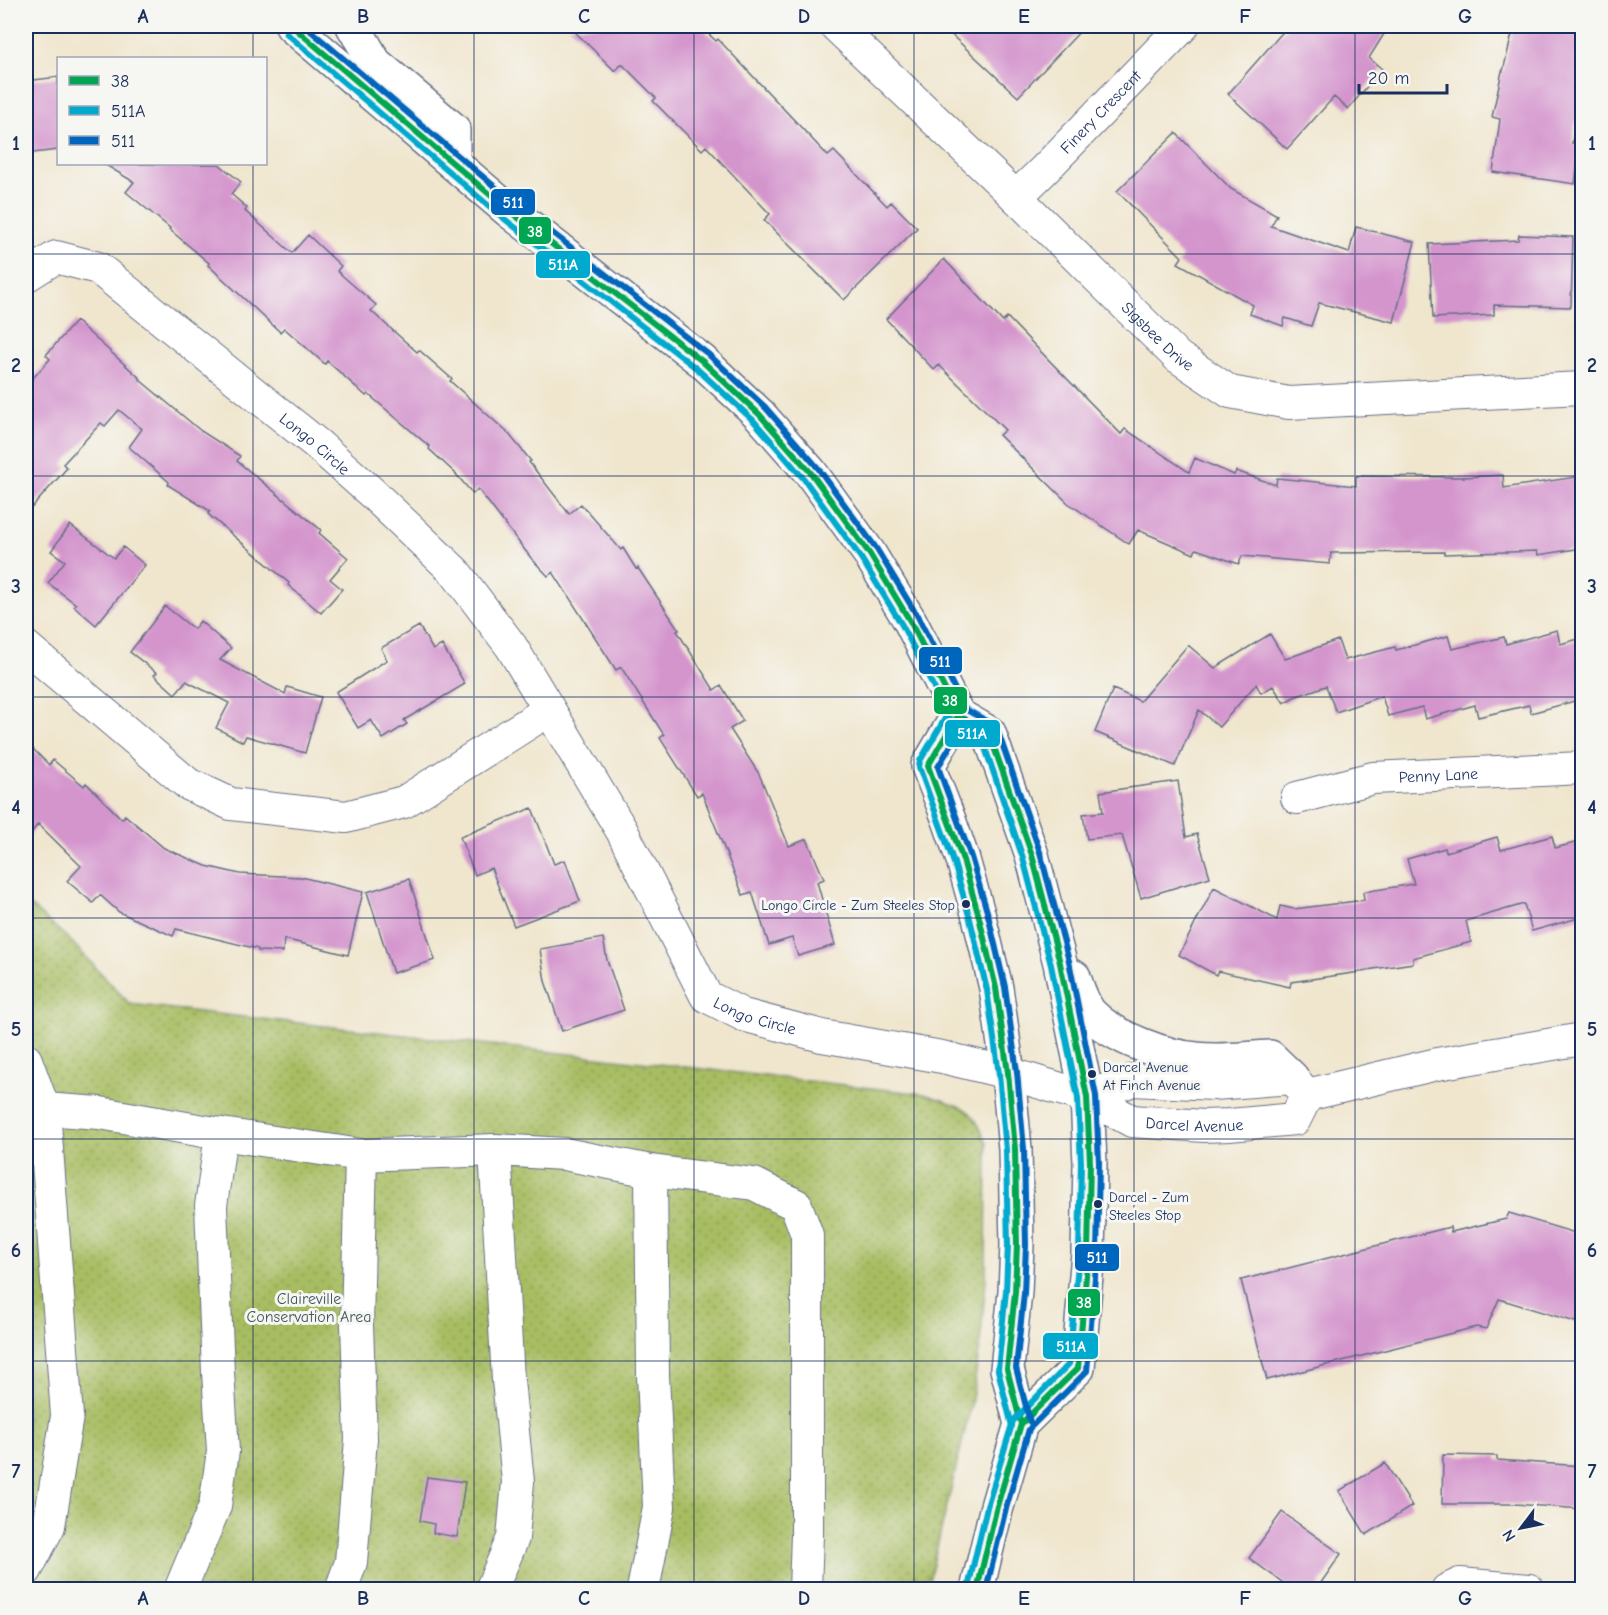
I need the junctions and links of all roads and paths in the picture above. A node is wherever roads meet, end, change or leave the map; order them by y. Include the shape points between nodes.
1 (292, 26) edge
2 (352, 26) edge
3 (836, 26) edge
4 (1183, 26) edge
5 (453, 163) junction
6 (1016, 197) junction
7 (26, 276) edge
8 (1582, 388) edge
9 (26, 647) edge
10 (549, 710) junction
11 (958, 715) junction
12 (1582, 768) edge
13 (1297, 798) dead end
14 (1032, 855) junction
15 (1582, 1039) edge
16 (26, 1060) edge
17 (1008, 1073) junction
18 (1299, 1087) junction
19 (1087, 1097) junction
20 (44, 1109) junction
21 (221, 1134) junction
22 (495, 1150) junction
23 (360, 1155) junction
24 (651, 1171) junction
25 (1021, 1424) junction
26 (26, 1570) edge
27 (180, 1590) edge
28 (341, 1590) edge
29 (491, 1590) edge
30 (643, 1590) edge
31 (805, 1590) edge
32 (977, 1590) edge
33 (1447, 1590) edge
34 (1529, 1590) edge

1 - 5 main road
2 - 5 main road via 375,63 453,129
3 - 6 street, Sigsbee Drive
4 - 6 street, Finery Crescent
5 - 11 main road via 702,361 782,439 812,473 869,553 910,621
6 - 8 street, Sigsbee Drive via 1178,357 1230,392 1289,404
7 - 10 street, Longo Circle via 56,257 98,268 317,444 455,572 511,646
9 - 10 street via 188,784 231,804 346,817 404,802
10 - 17 street, Longo Circle via 622,831 706,996 742,1015 822,1036
11 - 14 main road via 989,733
11 - 17 main road via 928,766 979,917 996,988
12 - 13 street, Penny Lane via 1373,778
14 - 18 main road via 1045,866 1078,990 1091,1014 1113,1031 1172,1056 1197,1060 1270,1057
14 - 19 main road via 1062,972
15 - 18 street
16 - 20 street
17 - 19 street, Longo Circle
17 - 25 main road via 1015,1149 1017,1245 1007,1369
18 - 19 street via 1133,1080
18 - 19 street, Darcel Avenue via 1295,1119 1229,1125 1132,1121
19 - 25 main road via 1088,1253 1078,1368
20 - 21 street via 100,1113
20 - 26 street via 68,1416 49,1526
21 - 23 street
21 - 27 street via 212,1206 223,1451 215,1506
22 - 23 street
22 - 24 street via 564,1154
22 - 29 street via 518,1482 513,1538
23 - 28 street via 357,1325 361,1439 351,1562
24 - 30 street via 659,1507
24 - 31 street via 754,1184 796,1205 807,1235
25 - 32 main road
33 - 34 street via 1460,1584

